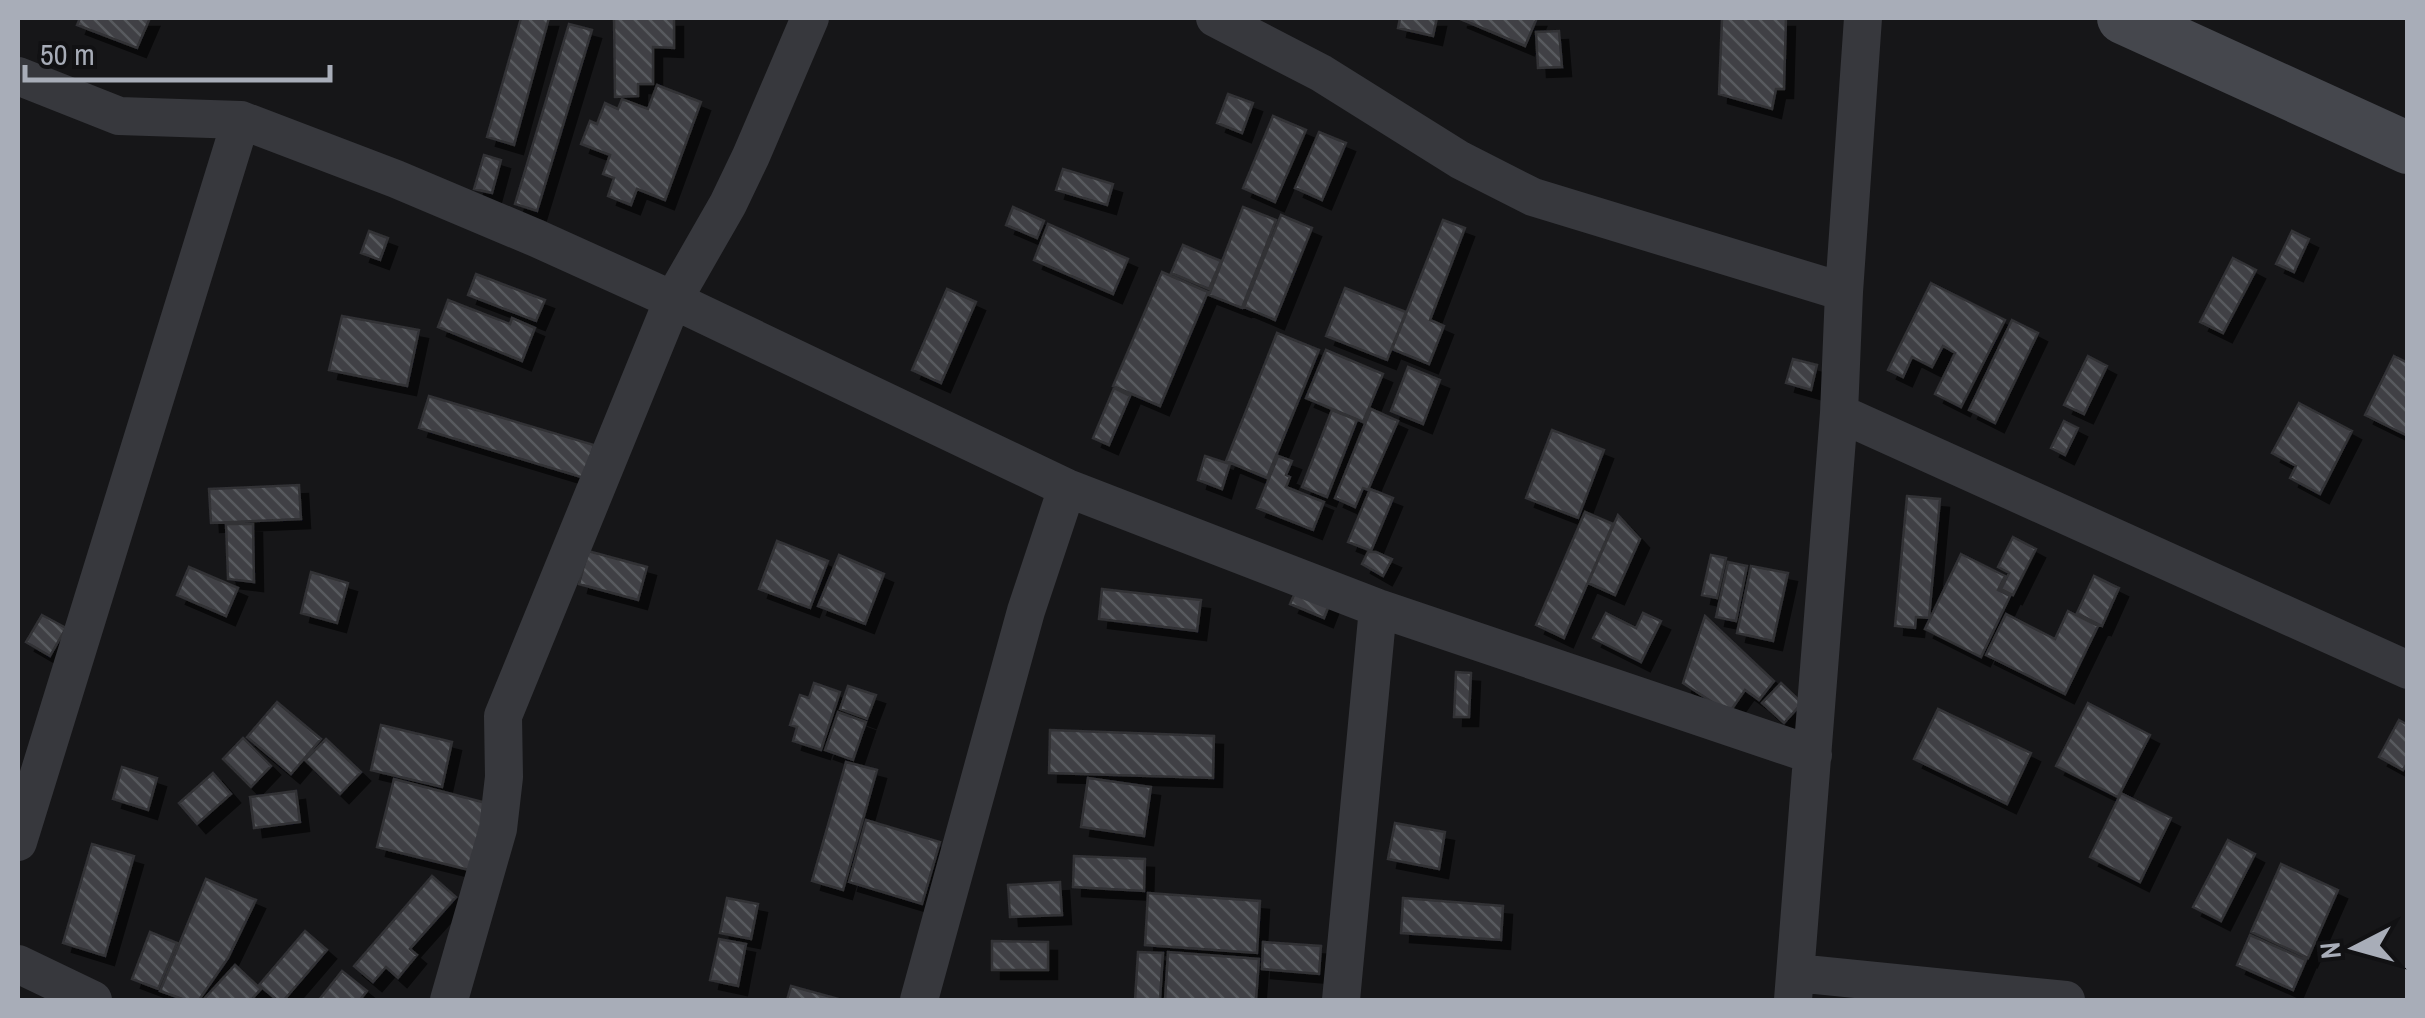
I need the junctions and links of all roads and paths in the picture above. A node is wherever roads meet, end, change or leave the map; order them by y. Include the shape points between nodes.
1 (810, 18) edge
2 (1215, 18) edge
3 (1863, 18) edge
4 (2123, 18) edge
5 (18, 76) edge
6 (242, 120) junction
7 (2408, 148) edge
8 (1844, 292) junction
9 (673, 300) junction
10 (1840, 413) junction
11 (1067, 488) junction
12 (1378, 608) junction
13 (2408, 670) edge
14 (1813, 755) junction
15 (18, 842) edge
16 (18, 964) edge
17 (1795, 987) edge
18 (93, 1000) edge
19 (449, 1000) edge
20 (919, 1000) edge
21 (1340, 1000) edge
22 (2066, 1000) edge

1 - 9 street via 752,156
2 - 8 street via 1533,197
3 - 8 street
4 - 7 street
5 - 6 street via 119,116
6 - 9 street via 396,178
6 - 15 street
8 - 10 street
9 - 11 street
9 - 19 street via 504,716 498,829
10 - 13 street
10 - 14 street
11 - 12 street
11 - 20 street
12 - 14 street
12 - 21 street
14 - 17 street
16 - 18 street
17 - 22 street

